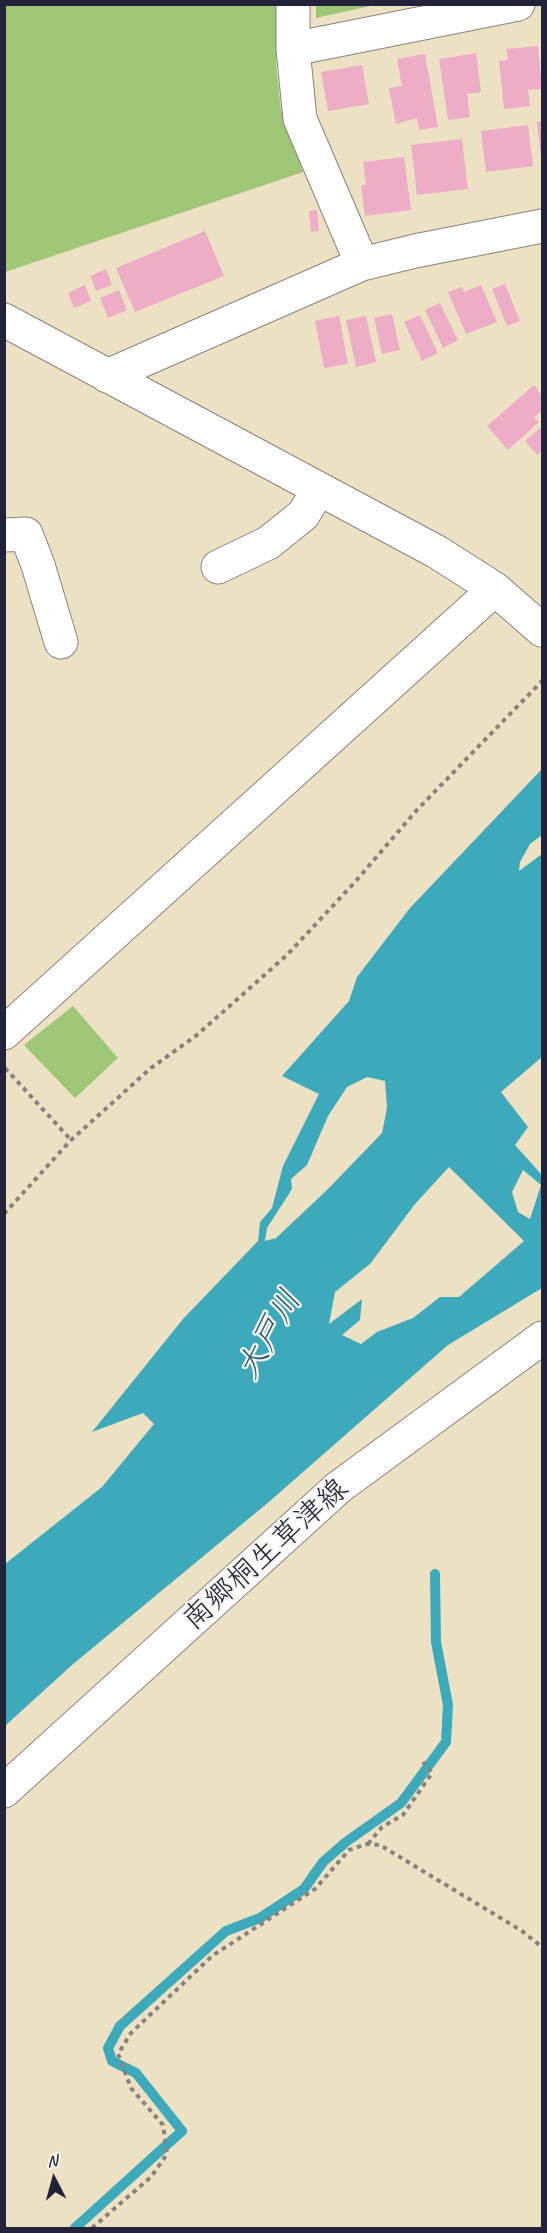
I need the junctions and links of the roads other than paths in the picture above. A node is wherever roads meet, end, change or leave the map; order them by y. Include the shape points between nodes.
1 (293, 4) edge
2 (518, 4) edge
3 (293, 49) junction
4 (543, 226) edge
5 (362, 264) junction
6 (4, 320) edge
7 (106, 376) junction
8 (319, 489) junction
9 (4, 535) edge
10 (218, 567) dead end
11 (495, 589) junction
12 (543, 630) edge
13 (61, 642) dead end
14 (4, 1033) edge
15 (543, 1338) edge
16 (4, 1791) edge

1 - 3 street
2 - 3 street
3 - 5 street via 300,119
4 - 5 street
5 - 7 street
6 - 7 street
7 - 8 street
8 - 10 street via 303,514 275,538
8 - 11 street via 436,552
9 - 13 street via 26,534
11 - 12 street
11 - 14 street
15 - 16 street, 南郷桐生草津線 via 339,1487

